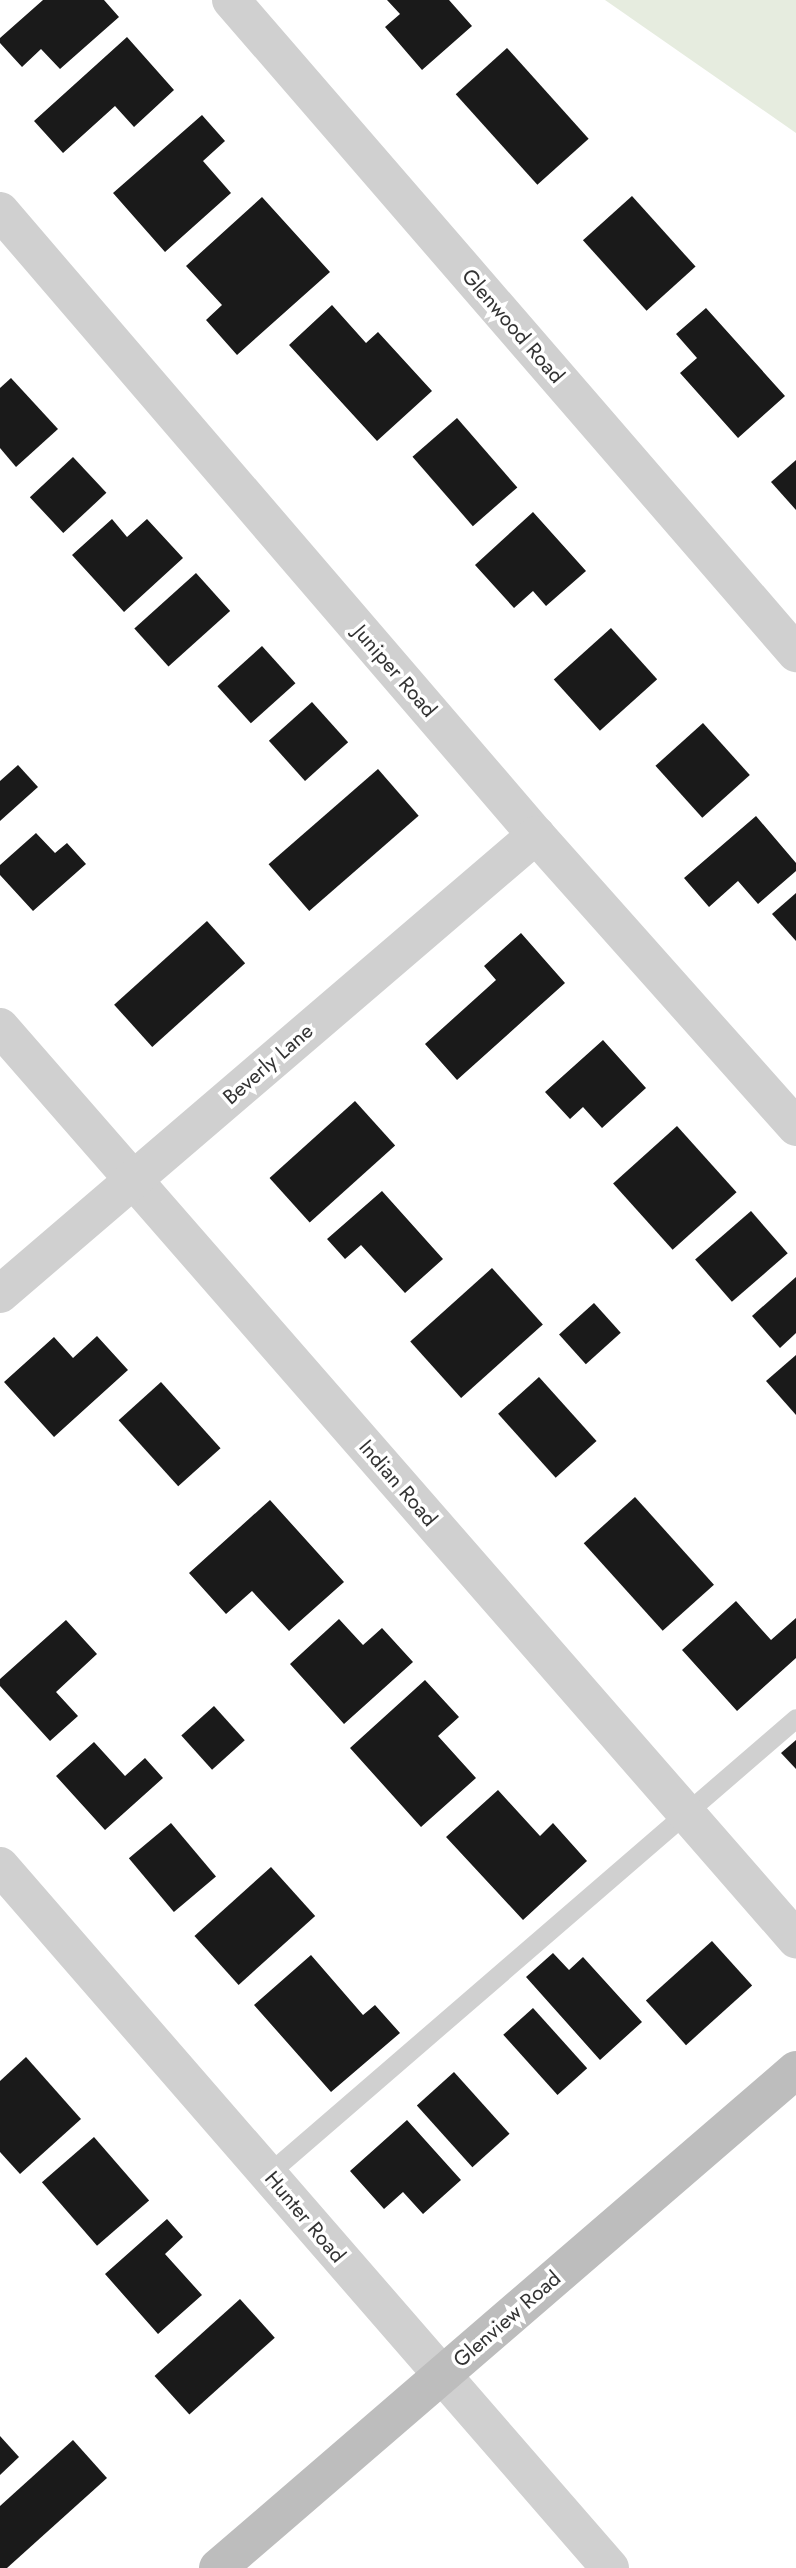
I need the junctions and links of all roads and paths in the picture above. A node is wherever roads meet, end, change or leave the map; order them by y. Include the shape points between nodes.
1 (231, 0) edge
2 (0, 211) edge
3 (796, 653) edge
4 (536, 835) junction
5 (0, 1027) edge
6 (796, 1127) edge
7 (133, 1180) junction
8 (0, 1294) edge
9 (796, 1718) edge
10 (686, 1812) junction
11 (0, 1866) edge
12 (796, 1938) edge
13 (796, 2070) edge
14 (269, 2173) junction
15 (441, 2376) junction
16 (218, 2568) edge
17 (610, 2568) edge

1 - 3 street, Glenwood Road
2 - 4 street, Juniper Road
4 - 6 street, Juniper Road
4 - 7 street, Beverly Lane
5 - 7 street, Indian Road
7 - 8 street, Beverly Lane
7 - 10 street, Indian Road
9 - 10 lane
10 - 12 street, Indian Road
10 - 14 lane
11 - 14 street, Hunter Road
13 - 15 main road, Glenview Road
14 - 15 street, Hunter Road
15 - 16 main road, Glenview Road
15 - 17 street, Hunter Road

